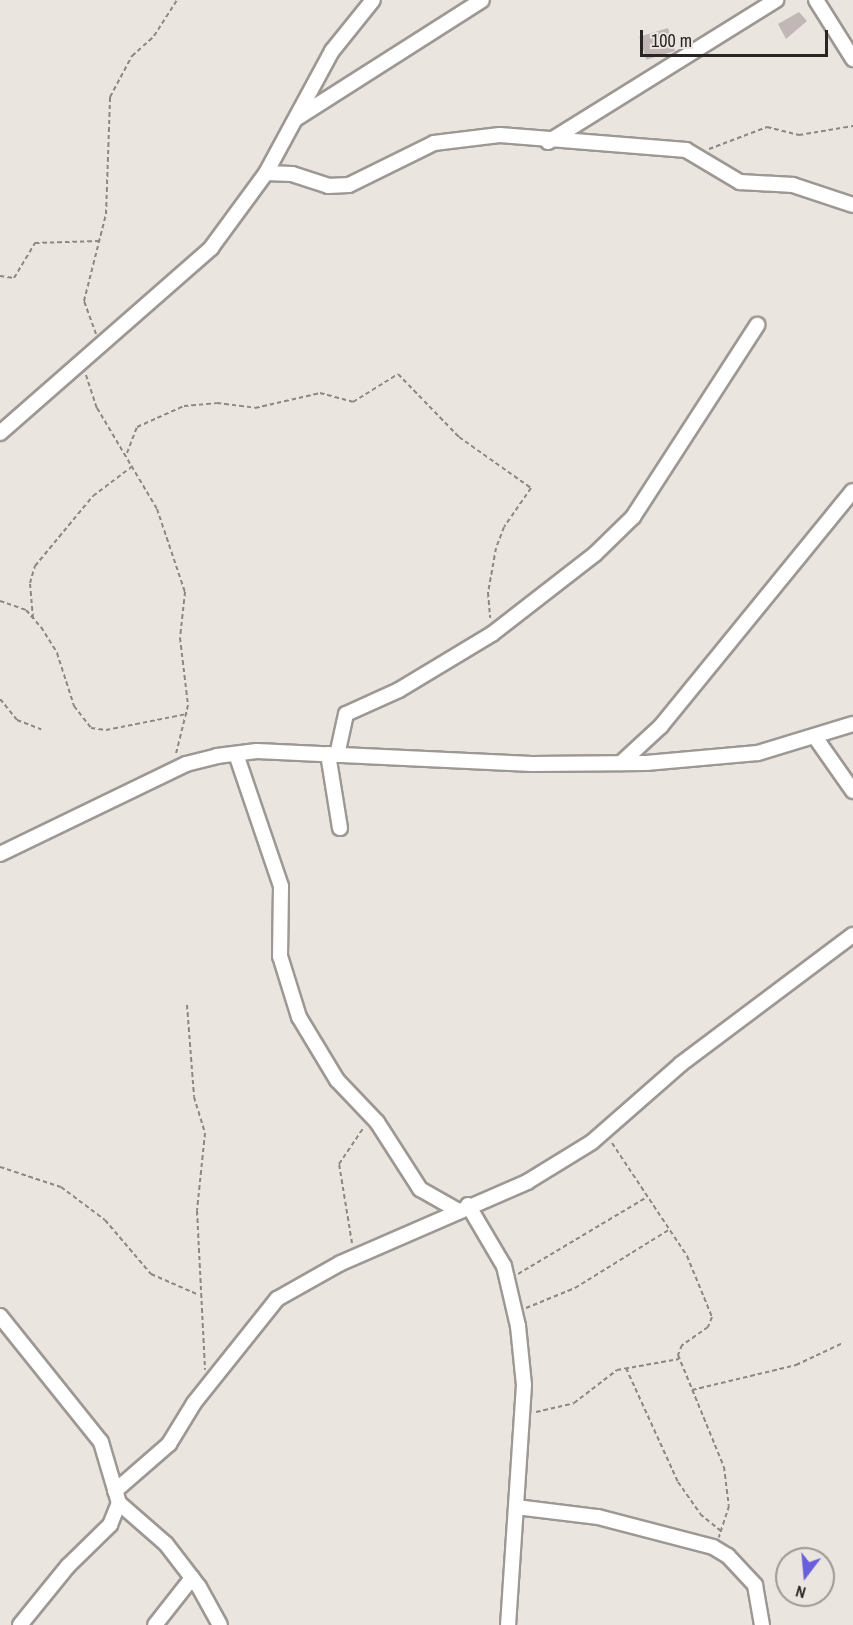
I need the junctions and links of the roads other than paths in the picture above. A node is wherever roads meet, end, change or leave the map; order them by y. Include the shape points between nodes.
1 (373, 0) edge
2 (482, 0) edge
3 (776, 0) edge
4 (816, 0) edge
5 (853, 59) edge
6 (297, 119) junction
7 (548, 142) junction
8 (266, 173) junction
9 (853, 205) edge
10 (757, 325) dead end
11 (0, 433) edge
12 (853, 490) edge
13 (853, 724) edge
14 (815, 737) junction
15 (236, 754) junction
16 (333, 754) junction
17 (621, 763) junction
18 (853, 791) edge
19 (340, 828) dead end
20 (0, 854) edge
21 (853, 935) edge
22 (462, 1208) junction
23 (0, 1316) edge
24 (117, 1497) junction
25 (516, 1507) junction
26 (192, 1578) junction
27 (20, 1625) edge
28 (155, 1625) edge
29 (220, 1625) edge
30 (508, 1625) edge
31 (762, 1625) edge

1 - 6 street via 332,51
2 - 6 street
3 - 7 street
4 - 5 street
6 - 8 street
7 - 8 street via 480,135 434,142 366,178 338,186 292,174
7 - 9 street via 686,150 740,182 793,185
8 - 11 street via 196,264
10 - 16 street via 633,517 595,554 492,634 399,690 346,714
12 - 17 street via 661,726
13 - 14 street
14 - 17 street via 717,758
14 - 18 street
15 - 16 street
15 - 20 street via 171,771
15 - 22 street via 281,886 278,944 291,998 338,1080 369,1113 420,1189
16 - 17 street via 532,764
16 - 19 street
21 - 22 street via 681,1064 604,1131 527,1182
22 - 24 street via 357,1256 277,1299 208,1385 169,1444
22 - 25 street via 491,1238 515,1312 524,1385
23 - 24 street via 101,1442
24 - 26 street via 166,1544
24 - 27 street via 110,1525 68,1566
25 - 30 street
25 - 31 street via 598,1517 713,1547 728,1556 755,1585
26 - 28 street
26 - 29 street

